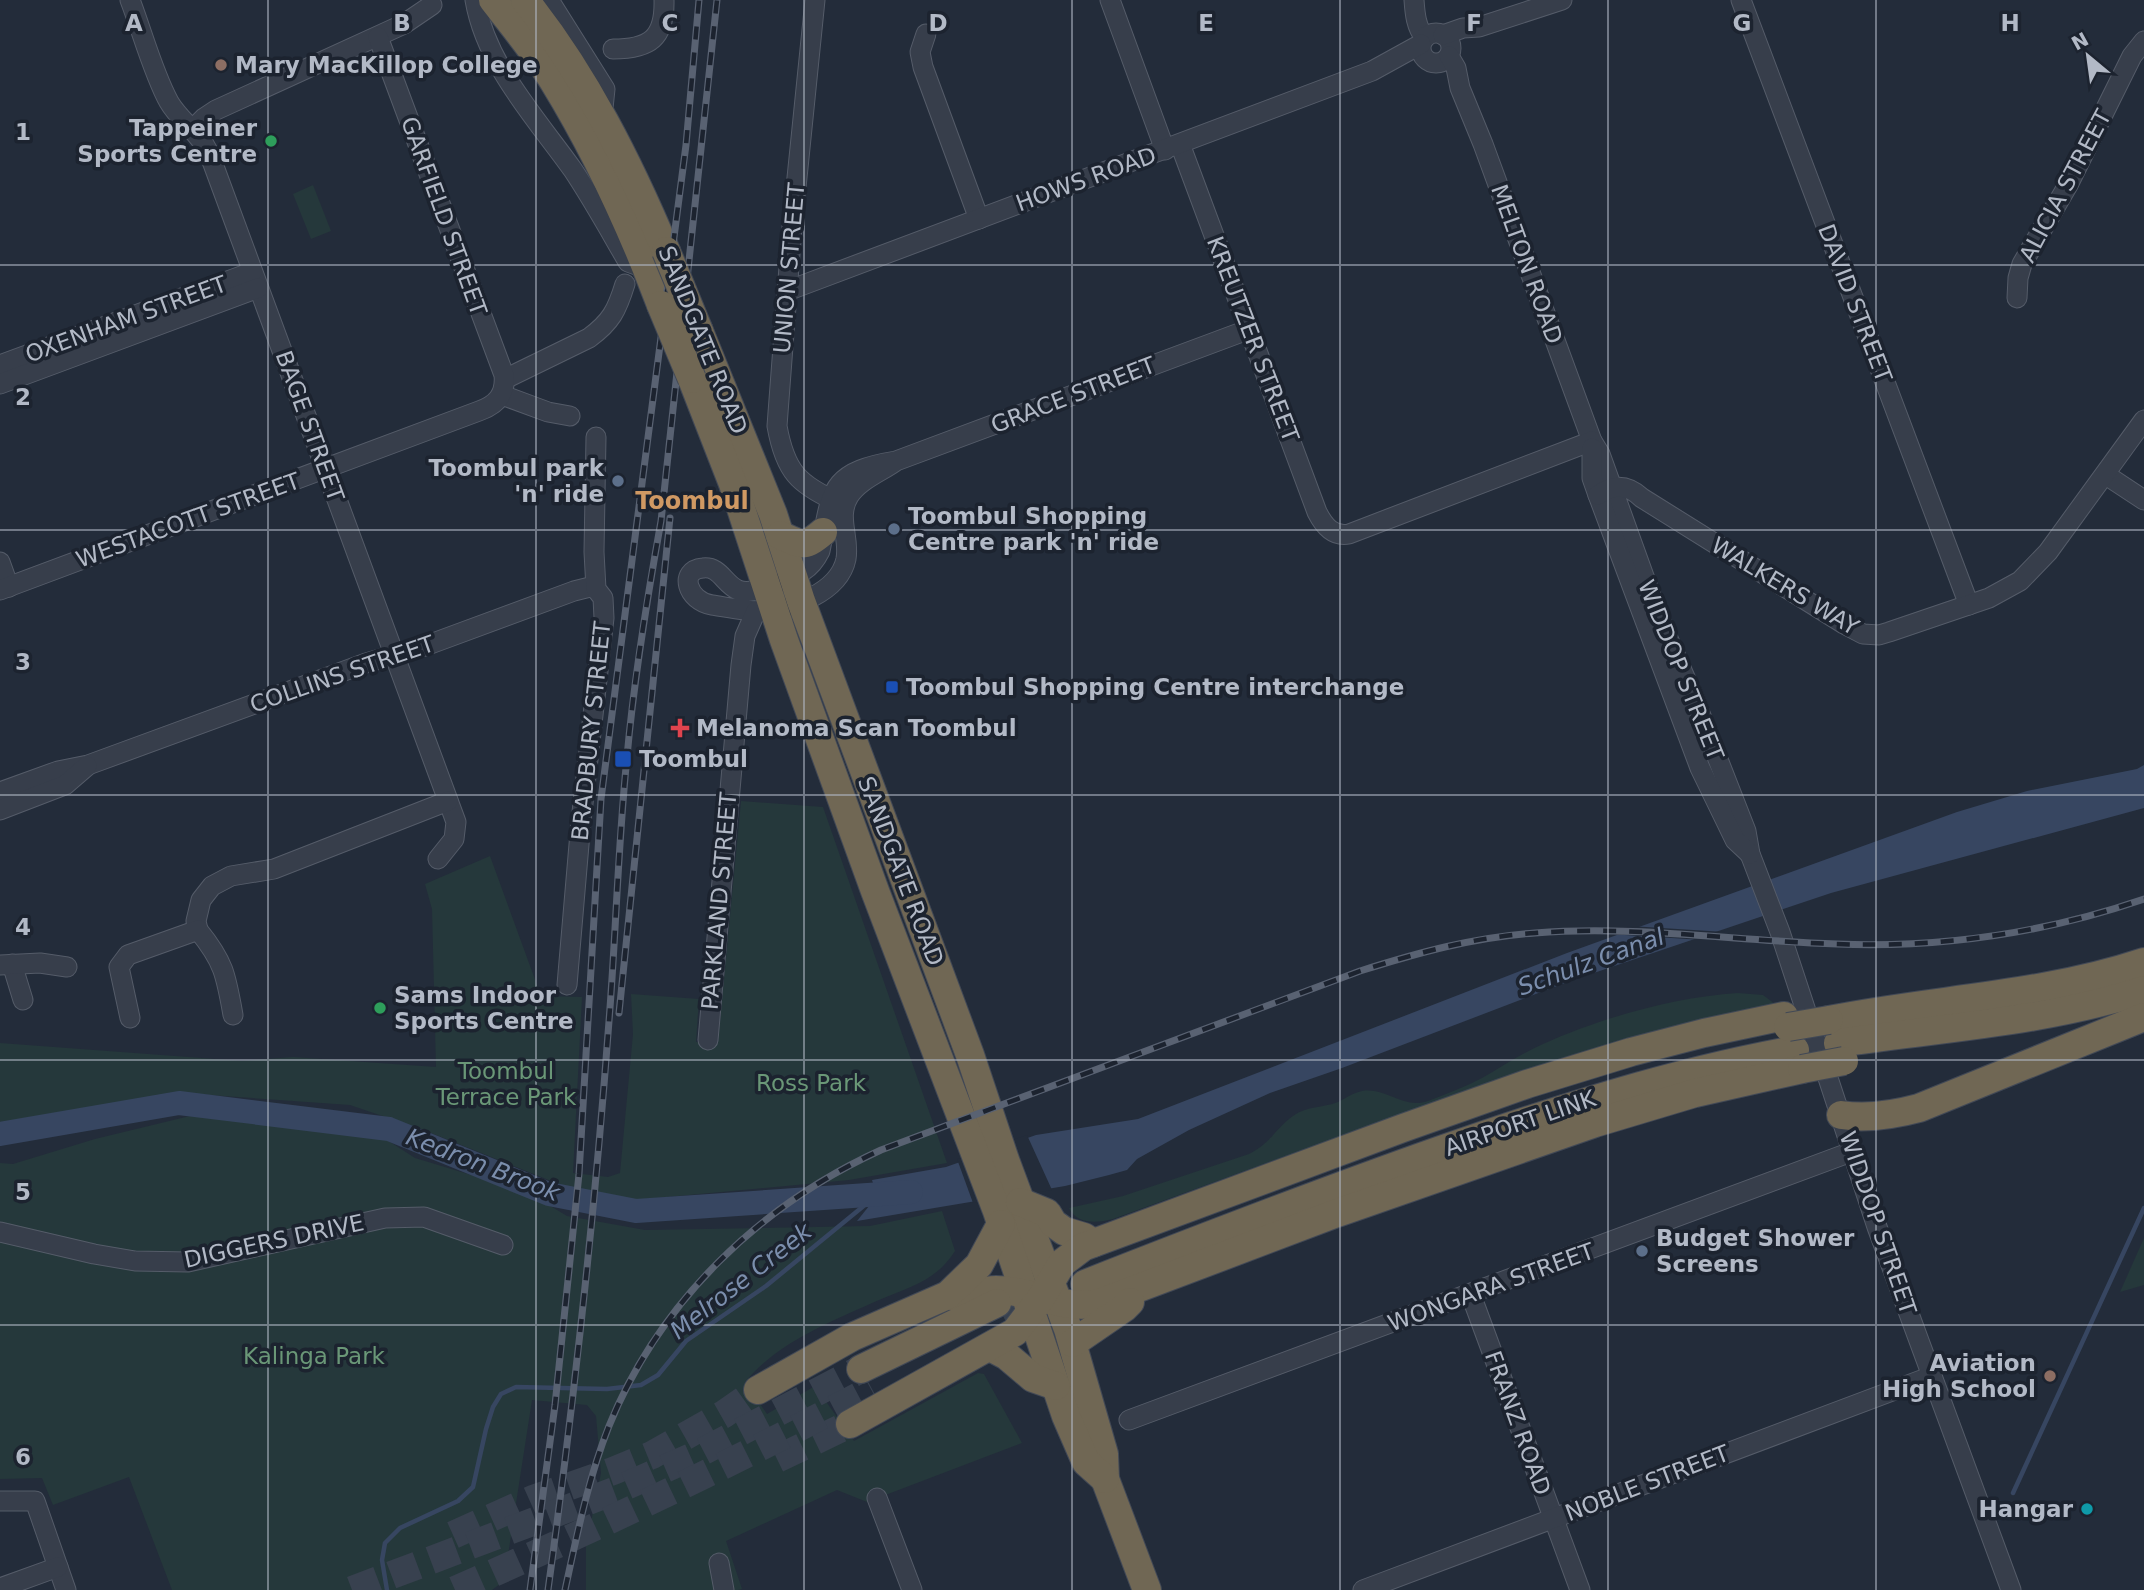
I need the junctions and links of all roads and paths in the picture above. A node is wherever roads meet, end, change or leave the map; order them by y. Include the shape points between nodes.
1 (130, 0) edge
2 (475, 0) edge
3 (493, 0) edge
4 (525, 0) edge
5 (549, 0) edge
6 (664, 0) edge
7 (815, 0) edge
8 (1110, 0) edge
9 (1414, 0) edge
10 (1562, 0) edge
11 (1741, 0) edge
12 (432, 5) dead end
13 (926, 34) dead end
14 (378, 37) junction
15 (2144, 41) edge
16 (1436, 47) junction
17 (613, 49) dead end
18 (602, 118) junction
19 (193, 129) junction
20 (1173, 147) junction
21 (979, 219) junction
22 (646, 268) junction
23 (255, 280) junction
24 (787, 290) junction
25 (2017, 298) dead end
26 (1250, 329) junction
27 (0, 365) edge
28 (0, 384) edge
29 (503, 387) junction
30 (570, 416) dead end
31 (2144, 421) edge
32 (596, 437) dead end
33 (1592, 441) junction
34 (1555, 457) junction
35 (326, 469) junction
36 (2106, 475) junction
37 (1604, 491) junction
38 (2144, 500) edge
39 (837, 502) junction
40 (823, 532) junction
41 (780, 536) junction
42 (0, 562) edge
43 (5, 588) edge
44 (596, 589) junction
45 (796, 589) junction
46 (765, 603) junction
47 (1969, 605) junction
48 (736, 607) junction
49 (745, 636) junction
50 (395, 655) junction
51 (88, 765) junction
52 (0, 792) edge
53 (448, 801) junction
54 (0, 810) edge
55 (438, 859) dead end
56 (198, 930) junction
57 (2144, 961) edge
58 (6, 965) edge
59 (68, 967) dead end
60 (567, 985) dead end
61 (2144, 990) edge
62 (23, 1000) dead end
63 (233, 1015) dead end
64 (2144, 1017) edge
65 (130, 1018) dead end
66 (1837, 1030) junction
67 (708, 1040) dead end
68 (1792, 1041) junction
69 (1841, 1115) junction
70 (978, 1124) junction
71 (1851, 1152) junction
72 (1006, 1212) junction
73 (0, 1232) edge
74 (1093, 1243) junction
75 (503, 1245) dead end
76 (1082, 1276) tunnel mouth
77 (1141, 1288) junction
78 (1471, 1294) junction
79 (948, 1295) junction
80 (1030, 1302) junction
81 (1073, 1343) junction
82 (990, 1347) junction
83 (1931, 1376) junction
84 (867, 1379) tunnel mouth
85 (1056, 1386) junction
86 (758, 1390) tunnel mouth
87 (1129, 1420) dead end
88 (850, 1424) tunnel mouth
89 (1105, 1479) junction
90 (877, 1498) dead end
91 (0, 1501) edge
92 (1553, 1518) junction
93 (719, 1563) dead end
94 (58, 1567) junction
95 (0, 1588) edge
96 (66, 1590) edge
97 (724, 1590) edge
98 (912, 1590) edge
99 (1147, 1590) edge
100 (1363, 1590) edge
101 (1580, 1590) edge
102 (2011, 1590) edge

1 - 19 street, BAGE STREET via 166,96
2 - 22 street, SANDGATE ROAD via 493,55 628,262
3 - 22 highway, SANDGATE ROAD via 554,83 615,195
4 - 18 highway, SANDGATE ROAD
5 - 18 street, SANDGATE ROAD via 605,89
6 - 17 street via 664,19 656,37 640,46
7 - 24 street, UNION STREET
8 - 20 street, KREUTZER STREET
9 - 16 street, MELTON ROAD
10 - 16 street, HOWS ROAD via 1463,28
11 - 47 street, DAVID STREET
12 - 14 street
13 - 21 street via 920,52 923,67
14 - 19 street via 227,105
14 - 29 street, GARFIELD STREET
15 - 25 street, ALICIA STREET via 2027,255 2018,278
16 - 20 street, HOWS ROAD
16 - 33 street, MELTON ROAD via 1460,78
18 - 22 highway, SANDGATE ROAD via 631,173
19 - 23 street, BAGE STREET via 209,153
20 - 21 street, HOWS ROAD
20 - 26 street, KREUTZER STREET
21 - 24 street, HOWS ROAD
22 - 29 street, WESTACOTT STREET via 598,332
22 - 41 highway, SANDGATE ROAD, bridge via 699,331
22 - 46 highway, SANDGATE ROAD, bridge via 733,484
23 - 27 street, OXENHAM STREET
23 - 28 street, OXENHAM STREET
23 - 35 street, BAGE STREET
24 - 39 street, UNION STREET via 777,405 780,443 796,477
26 - 34 street, KREUTZER STREET via 1317,512 1324,525 1340,535
26 - 39 street, GRACE STREET via 896,461 856,471 843,479
29 - 30 street via 548,412
29 - 35 street, WESTACOTT STREET via 490,407
31 - 36 street, WALKERS WAY
32 - 44 street, BRADBURY STREET
33 - 34 street
33 - 37 street, MELTON ROAD via 1600,454
34 - 37 street via 1573,459
35 - 43 street, WESTACOTT STREET
35 - 50 street, BAGE STREET
36 - 38 street
36 - 47 street, WALKERS WAY via 2032,570 2005,590
37 - 47 street, WALKERS WAY via 1624,486 1633,490 1863,634 1879,635
37 - 69 street, WIDDOP STREET via 1700,768 1735,840 1750,853 1775,916
39 - 40 street, GRACE STREET
39 - 45 street, GRACE STREET via 846,546 843,566 826,587
40 - 41 highway via 803,544
40 - 45 street, GRACE STREET via 816,559 803,572
41 - 45 highway, SANDGATE ROAD
42 - 43 street
44 - 50 street, COLLINS STREET via 574,591
44 - 60 street, BRADBURY STREET via 604,601 604,618
45 - 46 street, GRACE STREET
45 - 70 highway, SANDGATE ROAD via 970,1055
46 - 48 street, GRACE STREET
46 - 48 street, GRACE STREET via 731,586 716,570 704,567 690,577 690,591 697,600
46 - 49 street, PARKLAND STREET
46 - 70 highway, SANDGATE ROAD via 875,891
48 - 49 street, PARKLAND STREET
49 - 67 street, PARKLAND STREET
50 - 51 street, COLLINS STREET
50 - 53 street, BAGE STREET
51 - 52 street, COLLINS STREET
51 - 54 street, COLLINS STREET via 65,785
53 - 55 street, BAGE STREET via 456,830
53 - 56 street via 274,869 231,876 212,886 201,900
56 - 63 street via 224,970
56 - 65 street via 122,961
57 - 66 highway via 2086,978
58 - 59 street
58 - 62 street
61 - 66 highway via 2061,1012 1973,1025
64 - 69 highway via 1919,1108 1860,1118
66 - 68 highway
66 - 68 highway, bridge
68 - 74 highway via 1667,1042 1527,1084
68 - 76 highway, AIRPORT LINK via 1687,1051 1577,1084 1304,1182
68 - 77 highway via 1705,1090 1595,1123 1337,1213
69 - 71 street, WIDDOP STREET
70 - 72 highway, SANDGATE ROAD
71 - 78 street, WONGARA STREET
71 - 83 street, WIDDOP STREET
72 - 74 highway via 1047,1213 1064,1231
72 - 79 highway via 979,1265
72 - 80 highway, SANDGATE ROAD
73 - 75 street, DIGGERS DRIVE via 121,1258 188,1262 385,1218 425,1217
74 - 80 highway via 1068,1256
77 - 80 highway via 1091,1305
77 - 81 highway via 1124,1308
78 - 87 street, WONGARA STREET
78 - 92 street, FRANZ ROAD
79 - 80 highway via 961,1299 992,1290
79 - 86 highway via 842,1342
80 - 81 highway, SANDGATE ROAD
80 - 82 highway via 1015,1332
80 - 84 highway
80 - 85 highway, SANDGATE ROAD
81 - 89 highway, SANDGATE ROAD via 1104,1454
82 - 85 highway via 1033,1378
82 - 88 highway
83 - 92 street, NOBLE STREET
83 - 102 street, WIDDOP STREET
85 - 89 highway, SANDGATE ROAD via 1086,1462
89 - 99 highway, SANDGATE ROAD
90 - 98 street
91 - 94 street via 35,1501
92 - 100 street, NOBLE STREET
92 - 101 street, FRANZ ROAD
93 - 97 street
94 - 95 street
94 - 96 street

